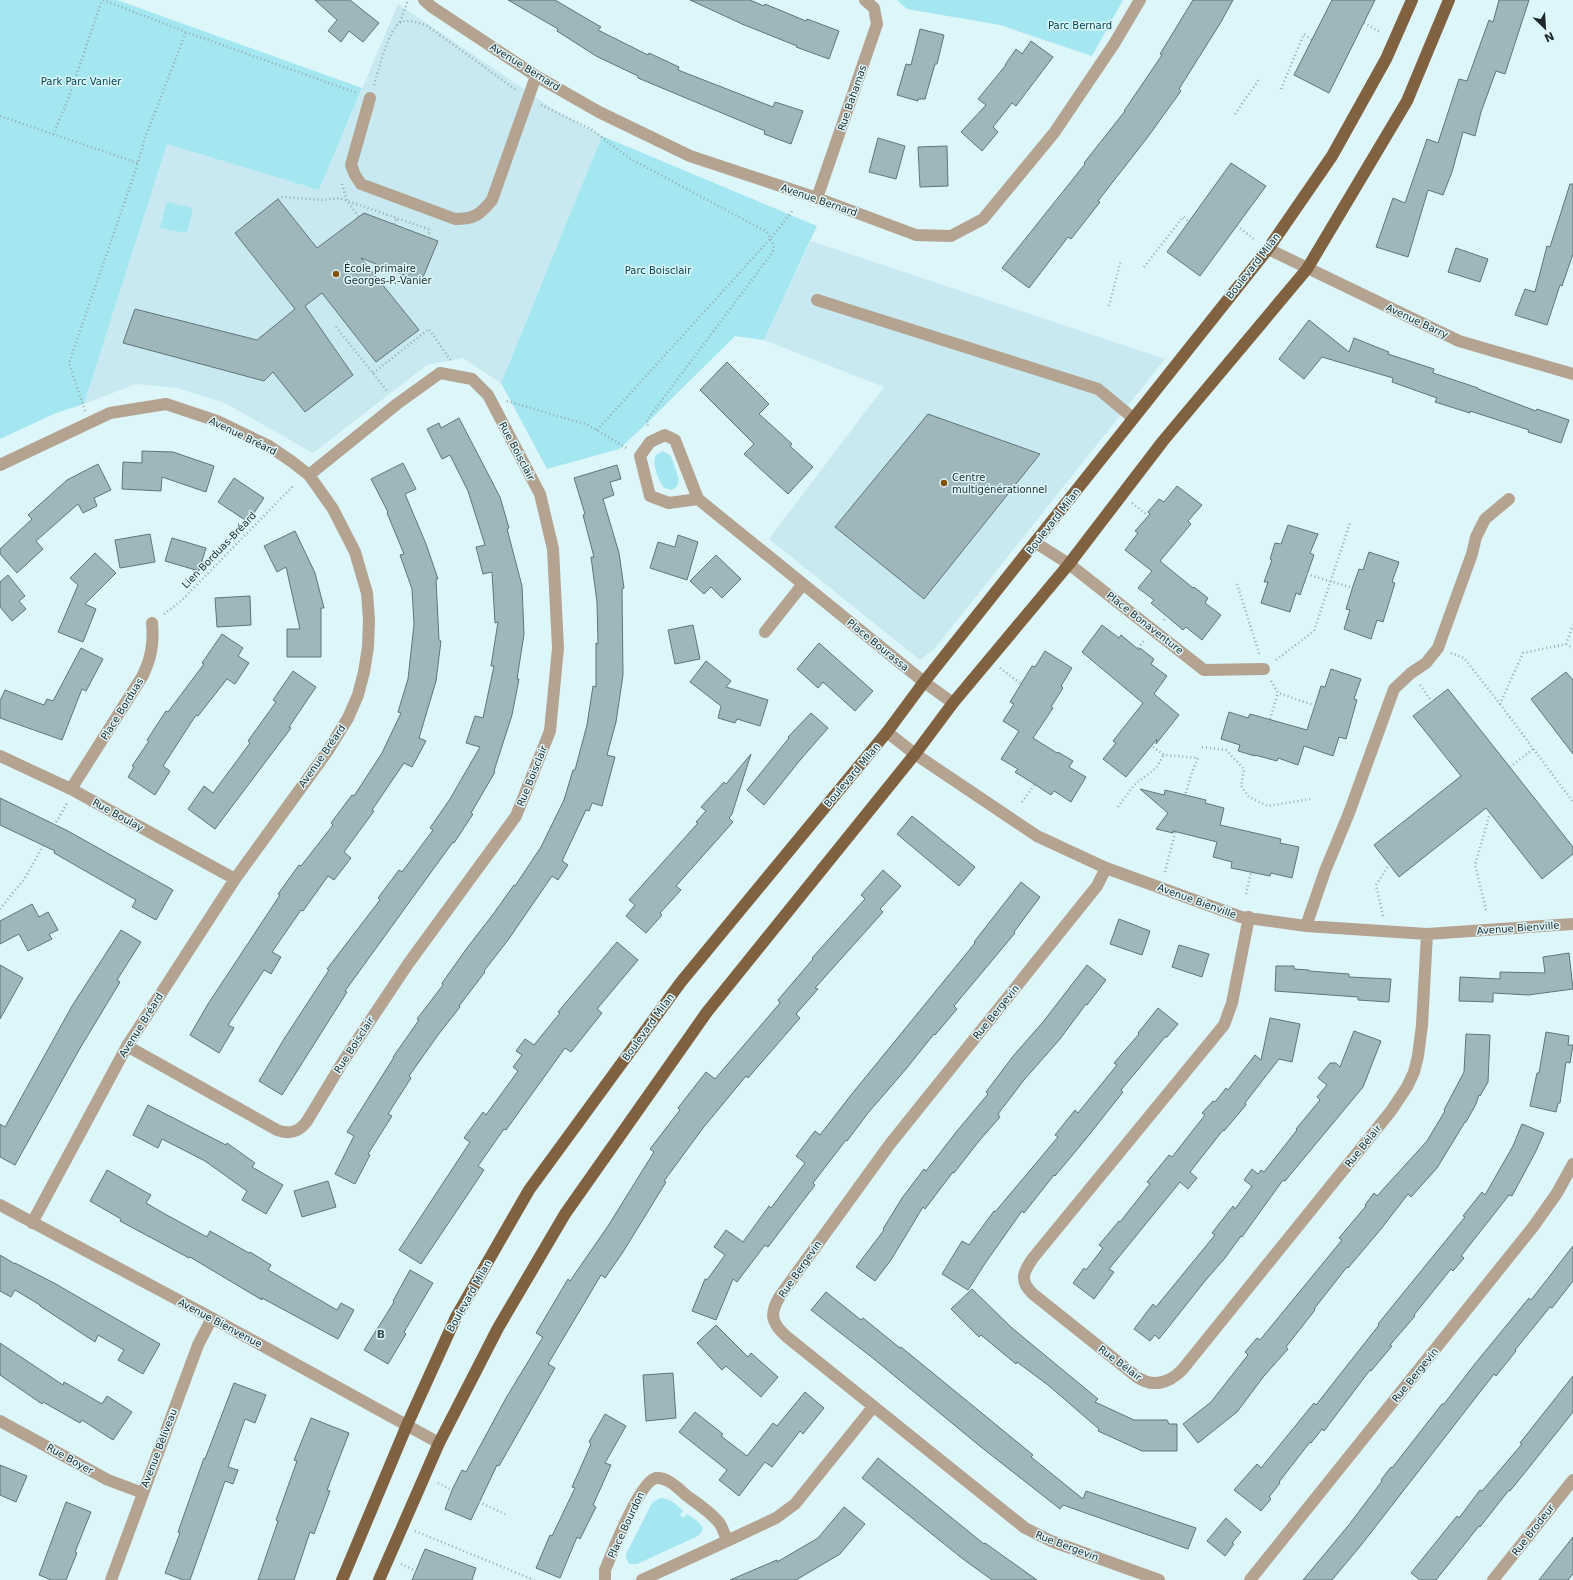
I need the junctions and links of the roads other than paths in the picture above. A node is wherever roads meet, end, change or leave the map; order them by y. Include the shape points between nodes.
1 (424, 0) edge
2 (865, 0) edge
3 (1140, 0) edge
4 (1412, 0) edge
5 (1449, 0) edge
6 (536, 76) junction
7 (370, 98) dead end
8 (817, 198) junction
9 (1268, 250) junction
10 (1307, 269) junction
11 (817, 300) dead end
12 (1573, 374) edge
13 (1133, 418) junction
14 (0, 465) edge
15 (309, 475) junction
16 (698, 499) junction
17 (1509, 499) dead end
18 (1036, 543) junction
19 (1069, 564) junction
20 (803, 584) junction
21 (152, 623) road end
22 (765, 632) dead end
23 (1264, 669) road end
24 (924, 682) junction
25 (953, 703) junction
26 (887, 732) junction
27 (915, 754) junction
28 (0, 756) edge
29 (71, 789) junction
30 (1106, 868) junction
31 (235, 879) junction
32 (1249, 917) junction
33 (1573, 924) edge
34 (1306, 926) junction
35 (1427, 934) junction
36 (127, 1046) junction
37 (1573, 1164) edge
38 (0, 1205) edge
39 (32, 1223) junction
40 (212, 1318) junction
41 (872, 1407) junction
42 (0, 1421) edge
43 (407, 1425) junction
44 (439, 1443) junction
45 (1573, 1480) edge
46 (142, 1493) junction
47 (727, 1541) junction
48 (111, 1580) edge
49 (342, 1580) edge
50 (379, 1580) edge
51 (605, 1580) edge
52 (642, 1580) edge
53 (1159, 1580) edge
54 (1250, 1580) edge
55 (1493, 1580) edge

1 - 6 street, Avenue Bernard
2 - 8 street, Rue Bahamas via 874,8 877,24
3 - 8 street, Avenue Bernard via 1114,44 1054,133 983,219 951,236 916,235
4 - 9 main road, Boulevard Milan via 1386,59 1332,156
5 - 10 main road via 1407,102
6 - 7 street via 492,200 482,213 468,219 455,219 361,184 351,164
6 - 8 street, Avenue Bernard via 599,112 690,156
9 - 10 street, Avenue Barry
9 - 13 main road, Boulevard Milan
10 - 12 street, Avenue Barry via 1460,340
10 - 19 main road via 1163,441
11 - 13 street via 1098,389
13 - 18 main road, Boulevard Milan
14 - 15 street, Avenue Bréard via 110,412 166,404 217,421 269,446
15 - 31 street, Avenue Bréard via 342,524 360,566 367,594 369,620 364,672 353,707 335,740
15 - 36 street, Rue Boisclair via 440,373 472,379 488,395 540,494 553,549 558,648 550,731 516,816 408,964 307,1121 298,1130 278,1130
16 - 16 street, Place Bourassa via 669,503 650,496 640,456 650,442 665,435 675,440
16 - 20 street, Place Bourassa
17 - 34 street via 1485,519 1476,537 1438,648 1426,663 1411,673 1394,690
18 - 19 street, Place Bonaventure
18 - 24 main road, Boulevard Milan
19 - 23 street, Place Bonaventure via 1204,670
19 - 25 main road
20 - 22 street
20 - 24 street, Place Bourassa
21 - 29 street, Place Borduas via 153,647 148,666
24 - 25 street, Place Bourassa
24 - 26 main road, Boulevard Milan
25 - 27 main road
26 - 27 street, Avenue Bienville
26 - 43 main road, Boulevard Milan via 681,982 529,1190 456,1317
27 - 30 street, Avenue Bienville via 1037,836
27 - 44 main road via 707,1012 565,1214 498,1328
28 - 29 street, Rue Boulay
29 - 31 street, Rue Boulay
30 - 32 street, Avenue Bienville
30 - 41 street, Rue Bergevin via 1098,886 886,1150 780,1296 774,1309 774,1322 781,1332
31 - 36 street, Avenue Bréard
32 - 34 street, Avenue Bienville
32 - 35 street, Rue Bélair via 1232,1003 1222,1028 1033,1258 1024,1277 1027,1288 1033,1294 1147,1383 1163,1383 1182,1370 1386,1117 1407,1087 1414,1072 1420,1047
33 - 35 street, Avenue Bienville
34 - 35 street, Avenue Bienville
36 - 39 street, Avenue Bréard
37 - 54 street, Rue Bergevin via 1557,1193 1533,1227
38 - 39 street, Avenue Bienvenue
39 - 40 street, Avenue Bienvenue
40 - 43 street, Avenue Bienvenue
40 - 46 street, Avenue Béliveau via 198,1344
41 - 47 street via 796,1504 776,1518
41 - 53 street, Rue Bergevin via 1025,1528
42 - 46 street, Rue Boyer via 108,1480
43 - 44 street, Avenue Bienvenue
43 - 49 main road, Boulevard Milan
44 - 50 main road
45 - 55 street, Rue Brodeur
46 - 48 street, Avenue Béliveau
47 - 51 street, Place Bourdon via 715,1519 670,1482 655,1478 644,1487 635,1502 605,1570
47 - 52 street

